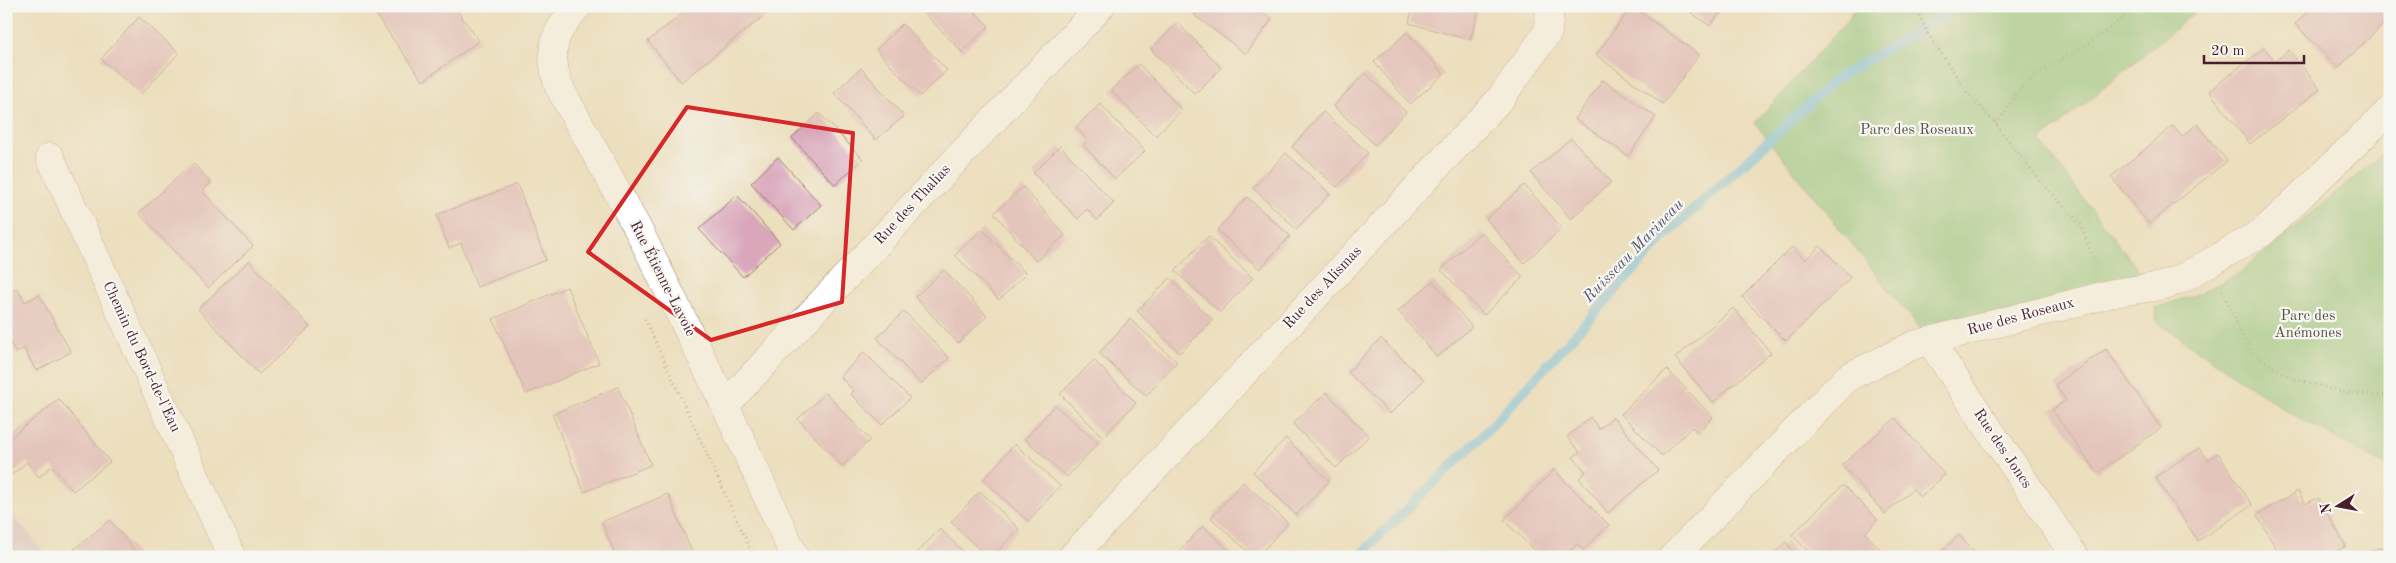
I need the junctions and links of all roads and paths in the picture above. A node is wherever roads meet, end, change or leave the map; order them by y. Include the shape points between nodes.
1 (578, 6) edge
2 (1101, 6) edge
3 (1550, 6) edge
4 (1915, 6) edge
5 (2138, 6) edge
6 (2390, 110) edge
7 (1995, 123) junction
8 (50, 157) dead end
9 (2210, 263) junction
10 (2106, 295) junction
11 (1930, 341) junction
12 (2390, 396) edge
13 (726, 405) junction
14 (232, 557) edge
15 (795, 557) edge
16 (1072, 557) edge
17 (1673, 557) edge
18 (2075, 557) edge

1 - 13 street, Rue Étienne-Lavoie via 552,46 552,63 558,85 640,233
2 - 13 street, Rue des Thalias
3 - 16 street, Rue des Alismas via 1548,32 1500,99
4 - 7 path via 1944,59 1967,92
5 - 7 path via 2096,39 2039,72 2016,94 2005,114
6 - 9 street, Rue des Roseaux via 2263,232
7 - 10 path via 2040,181 2080,225
8 - 14 street, Chemin du Bord-de-l'Eau
9 - 10 street, Rue des Roseaux via 2161,286
9 - 12 path via 2253,353 2288,377 2344,392
10 - 11 street, Rue des Roseaux
11 - 17 street, Rue des Roseaux via 1848,377
11 - 18 street, Rue des Joncs
13 - 15 street, Rue Étienne-Lavoie

